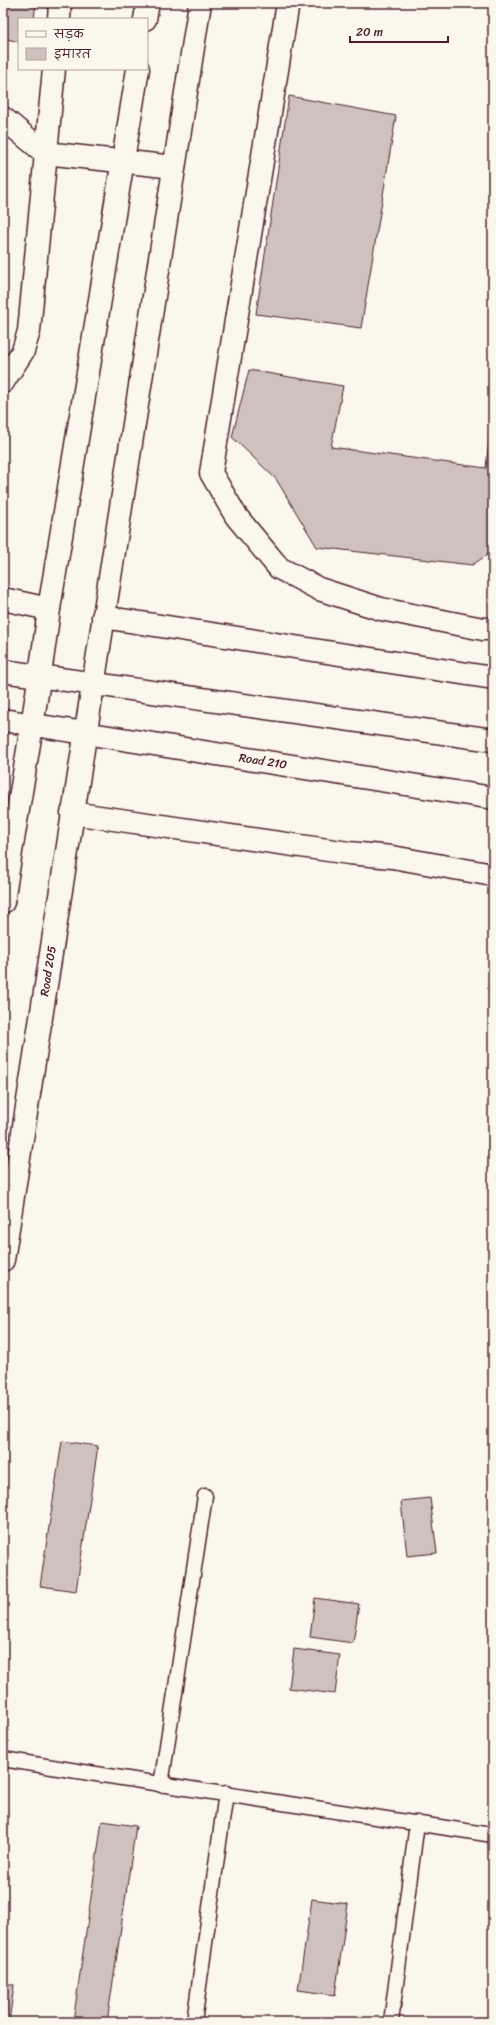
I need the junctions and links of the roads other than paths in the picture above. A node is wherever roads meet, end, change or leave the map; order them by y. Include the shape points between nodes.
1 (60, 3) edge
2 (148, 3) edge
3 (200, 3) edge
4 (288, 3) edge
5 (58, 18) edge
6 (146, 18) edge
7 (54, 70) edge
8 (138, 70) edge
9 (3, 118) edge
10 (45, 153) junction
11 (123, 161) junction
12 (174, 167) junction
13 (3, 382) edge
14 (3, 599) edge
15 (49, 609) junction
16 (103, 617) junction
17 (493, 629) edge
18 (3, 671) edge
19 (41, 676) junction
20 (493, 678) edge
21 (93, 683) junction
22 (3, 720) edge
23 (33, 724) junction
24 (84, 733) junction
25 (493, 740) edge
26 (493, 798) edge
27 (11, 801) edge
28 (72, 813) junction
29 (493, 875) edge
30 (3, 902) edge
31 (3, 1260) edge
32 (205, 1496) dead end
33 (3, 1759) edge
34 (161, 1785) junction
35 (226, 1793) junction
36 (417, 1823) junction
37 (493, 1835) edge
38 (194, 2022) edge
39 (391, 2022) edge

1 - 5 street
2 - 6 street
3 - 12 street, Road 205
4 - 17 street via 211,473 236,516 279,568 319,590 381,609
7 - 10 street
8 - 11 street
9 - 10 street
10 - 11 street
10 - 13 street via 29,331 23,351
11 - 12 street
11 - 15 street
12 - 16 street, Road 205
14 - 15 street
15 - 19 street
16 - 20 street
16 - 21 street, Road 205
18 - 19 street
19 - 21 street
19 - 23 street
21 - 24 street, Road 205
21 - 25 street
22 - 23 street, Road 210
23 - 24 street, Road 210
23 - 27 street
24 - 26 street, Road 210
24 - 28 street, Road 205
27 - 30 street
28 - 29 street via 392,857
28 - 31 street, Road 205
32 - 34 lane
33 - 34 lane
34 - 35 lane
35 - 36 lane
35 - 38 lane
36 - 37 lane
36 - 39 lane

